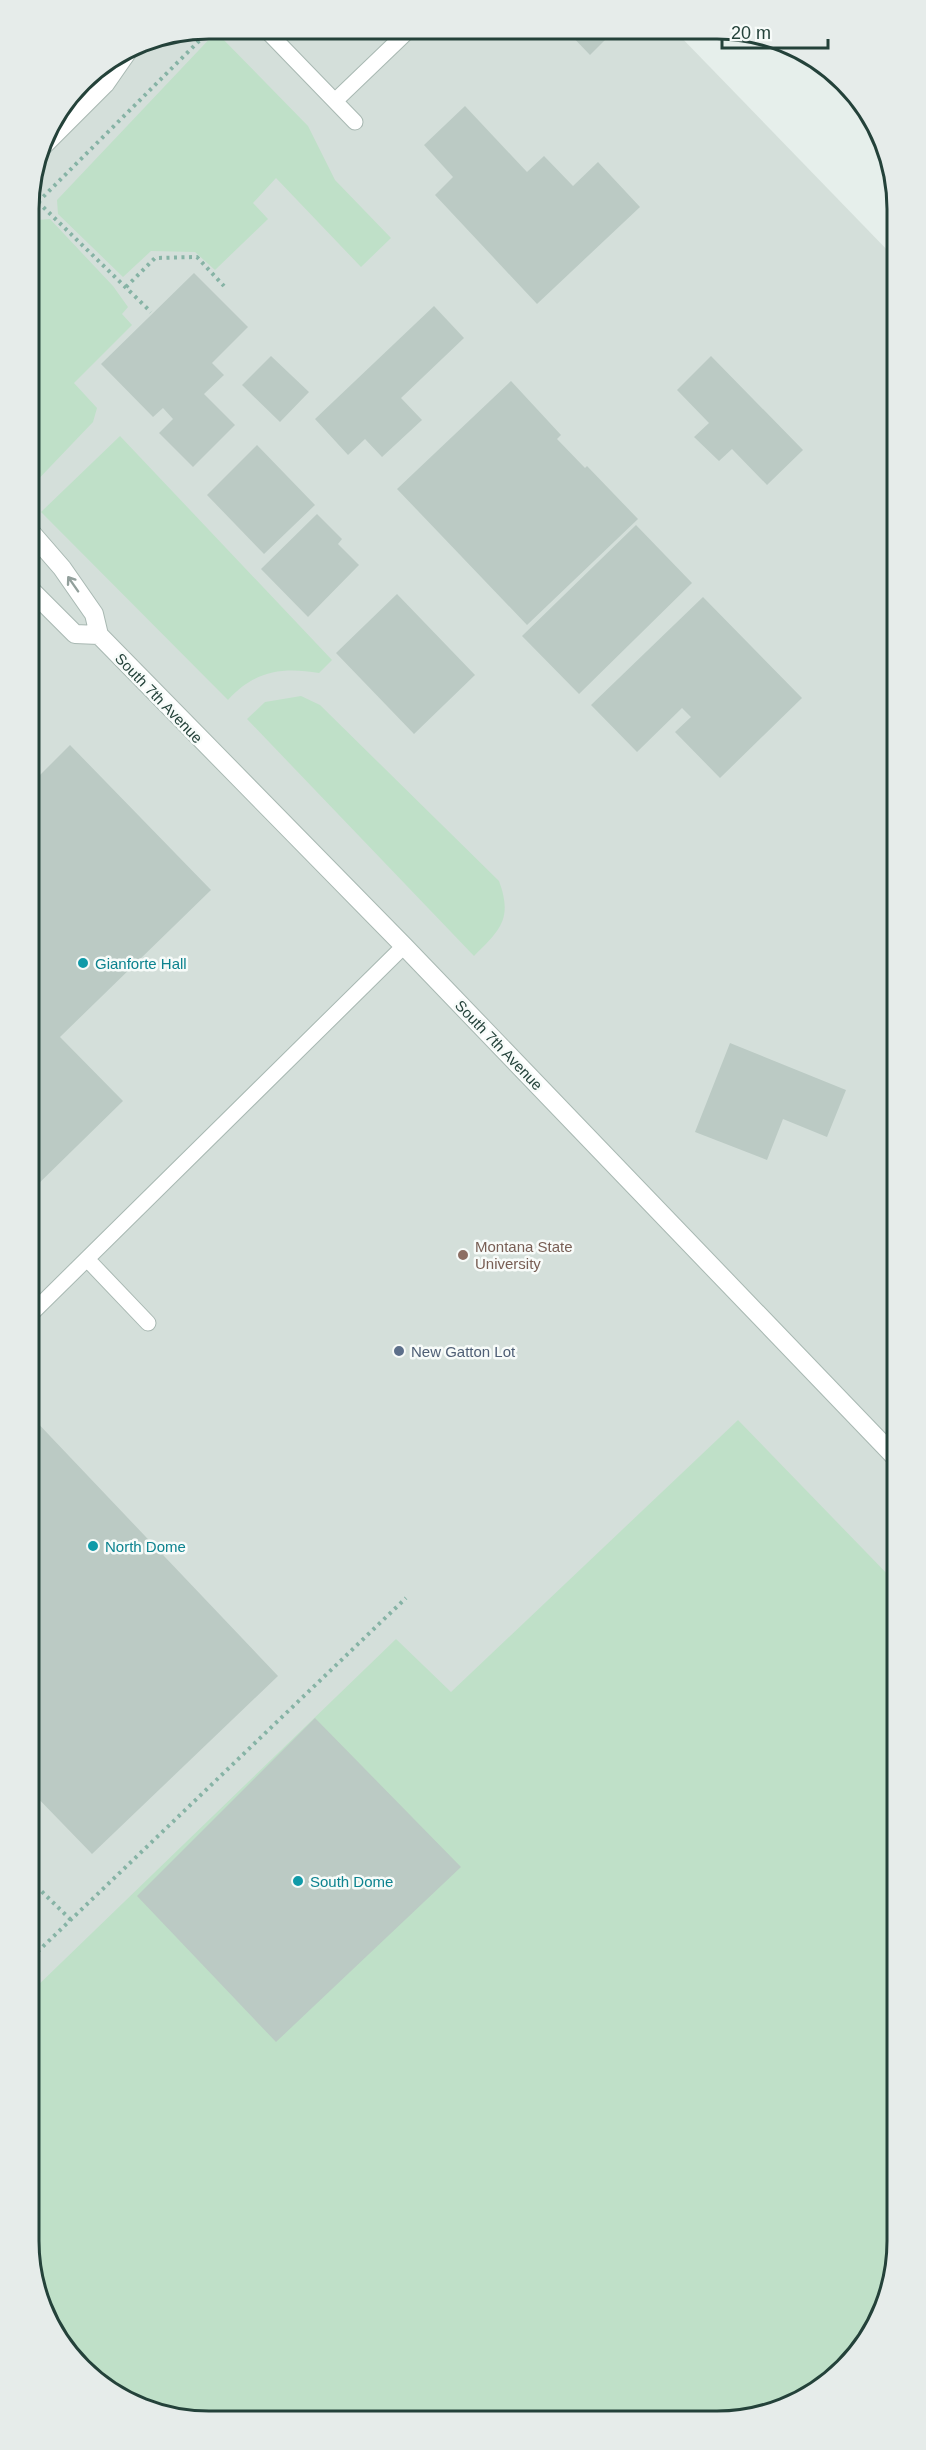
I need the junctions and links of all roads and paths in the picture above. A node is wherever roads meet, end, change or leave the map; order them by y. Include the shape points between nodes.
1 (201, 39) edge
2 (275, 39) edge
3 (400, 39) edge
4 (116, 67) edge
5 (335, 101) junction
6 (355, 122) dead end
7 (58, 132) edge
8 (39, 201) edge
9 (39, 203) edge
10 (224, 286) dead end
11 (126, 287) junction
12 (150, 312) dead end
13 (39, 542) edge
14 (39, 598) edge
15 (99, 635) junction
16 (404, 946) junction
17 (87, 1259) junction
18 (39, 1306) edge
19 (148, 1323) dead end
20 (887, 1449) edge
21 (406, 1598) dead end
22 (39, 1888) edge
23 (71, 1920) junction
24 (39, 1950) edge

1 - 8 path
2 - 5 lane
3 - 5 lane
4 - 7 street via 105,84
5 - 6 lane
9 - 11 path
10 - 11 path via 196,257 154,258
11 - 12 path
15 -> 13 street, South 7th Avenue via 94,614
14 - 15 street via 75,634
15 - 16 street, South 7th Avenue
16 - 17 lane
16 - 20 street, South 7th Avenue
17 - 18 lane
17 - 19 lane
21 - 23 path
22 - 23 path
23 - 24 path

